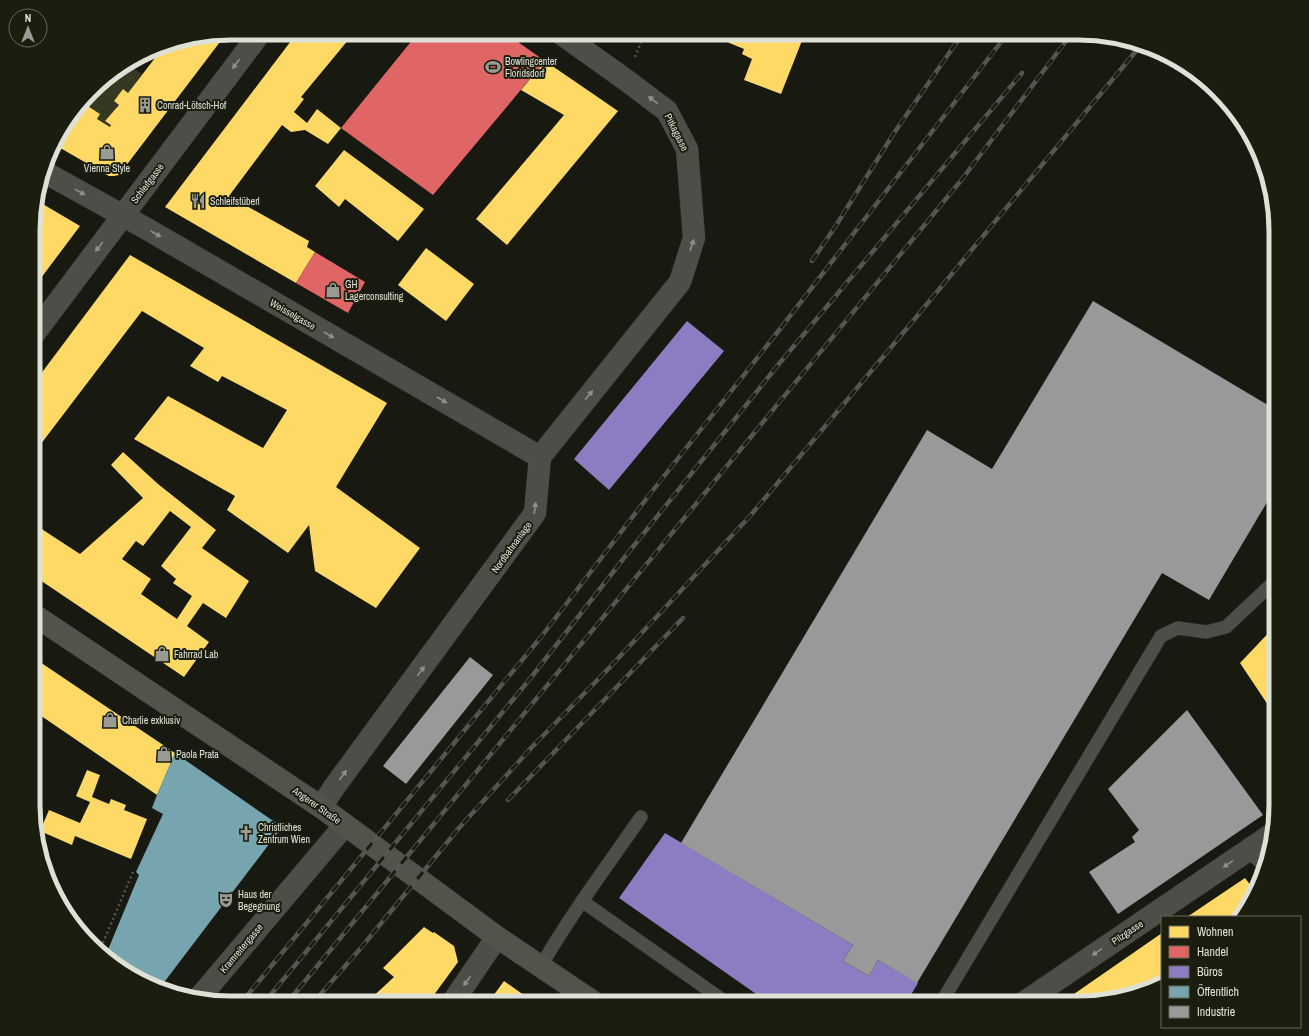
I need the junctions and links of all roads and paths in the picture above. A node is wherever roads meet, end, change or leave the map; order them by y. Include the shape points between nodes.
1 (255, 40) edge
2 (570, 40) edge
3 (49, 175) edge
4 (122, 216) junction
5 (40, 326) edge
6 (540, 456) junction
7 (1269, 587) edge
8 (40, 619) edge
9 (321, 807) junction
10 (641, 817) dead end
11 (344, 825) junction
12 (1264, 845) edge
13 (1258, 854) edge
14 (133, 872) dead end
15 (582, 901) junction
16 (497, 937) junction
17 (102, 946) edge
18 (541, 966) junction
19 (203, 993) edge
20 (457, 996) edge
21 (585, 996) edge
22 (717, 996) edge
23 (945, 996) edge
24 (1034, 996) edge

1 -> 4 street, Schleifgasse
6 -> 2 street, Pitkagasse via 680,282 694,238 688,149 667,111
3 -> 4 street, Weisselgasse
4 -> 5 street, Schleifgasse
4 -> 6 street, Weisselgasse
9 -> 6 street, Nordbahnanlage via 535,513
7 - 23 lane via 1226,627 1206,632 1178,628 1161,636
8 - 9 main road, Angerer Straße
9 - 11 main road, Angerer Straße
10 - 15 lane
11 - 16 main road, Angerer Straße
11 - 19 street, Kramreitergasse
12 - 13 street, Pilzgasse
13 -> 24 street, Pilzgasse
14 - 17 path
15 - 18 lane
15 - 22 lane
16 - 18 main road, Angerer Straße
16 -> 20 street
18 - 21 main road, Angerer Straße

